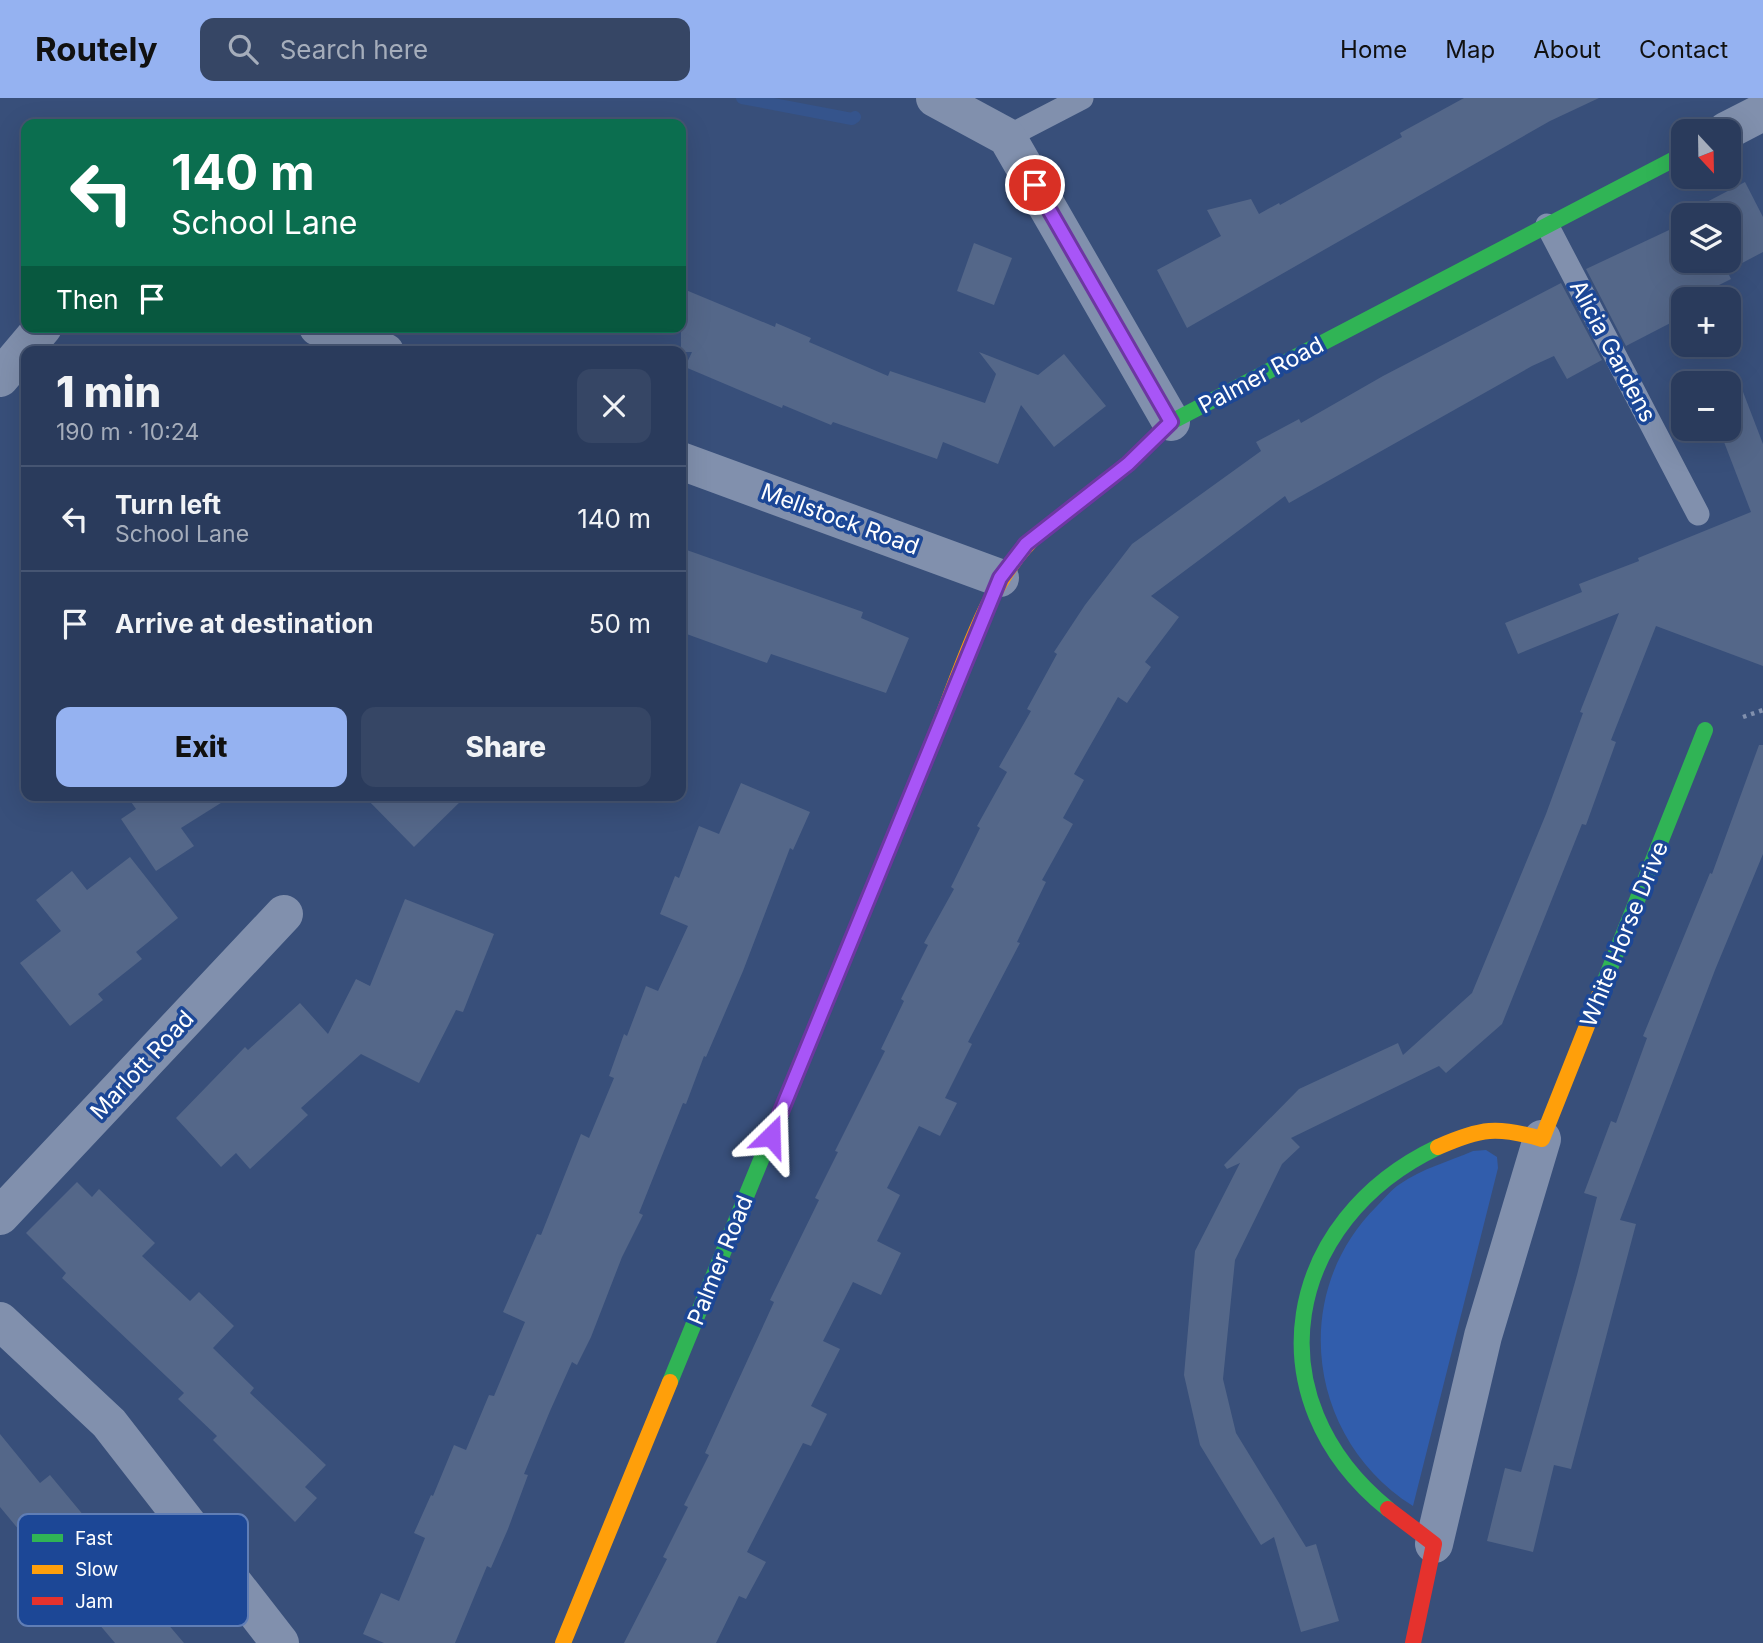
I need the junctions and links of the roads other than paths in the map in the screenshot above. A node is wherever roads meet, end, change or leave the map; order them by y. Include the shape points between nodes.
1 (935, 98) edge
2 (1082, 98) edge
3 (1763, 112) edge
4 (1741, 123) edge
5 (1007, 137) junction
6 (1671, 160) edge
7 (1546, 225) junction
8 (334, 333) edge
9 (369, 346) edge
10 (21, 353) edge
11 (0, 378) edge
12 (1171, 422) junction
13 (686, 463) edge
14 (1698, 514) dead end
15 (1000, 578) junction
16 (1705, 730) dead end
17 (284, 914) dead end
18 (1542, 1139) junction
19 (0, 1216) edge
20 (0, 1321) edge
21 (180, 1514) edge
22 (1434, 1544) junction
23 (248, 1602) edge
24 (280, 1643) edge
25 (563, 1643) edge
26 (1413, 1643) edge

1 - 5 street
2 - 5 lane
3 - 4 street
5 - 12 street
6 - 7 street, Palmer Road
7 - 12 street, Palmer Road
7 - 14 lane, Alicia Gardens
8 - 9 street
10 - 11 street
12 - 15 street, Palmer Road via 1128,464 1026,544
13 - 15 street, Mellstock Road
15 - 25 street, Palmer Road
16 - 18 street, White Horse Drive
17 - 19 street, Marlott Road
18 - 22 street, White Horse Drive via 1483,1336
18 - 22 street via 1503,1128 1475,1134 1418,1156 1386,1175 1340,1221 1310,1282 1303,1359 1323,1430 1347,1473 1363,1490
20 - 21 street via 110,1423
22 - 26 street, White Horse Drive
23 - 24 street

